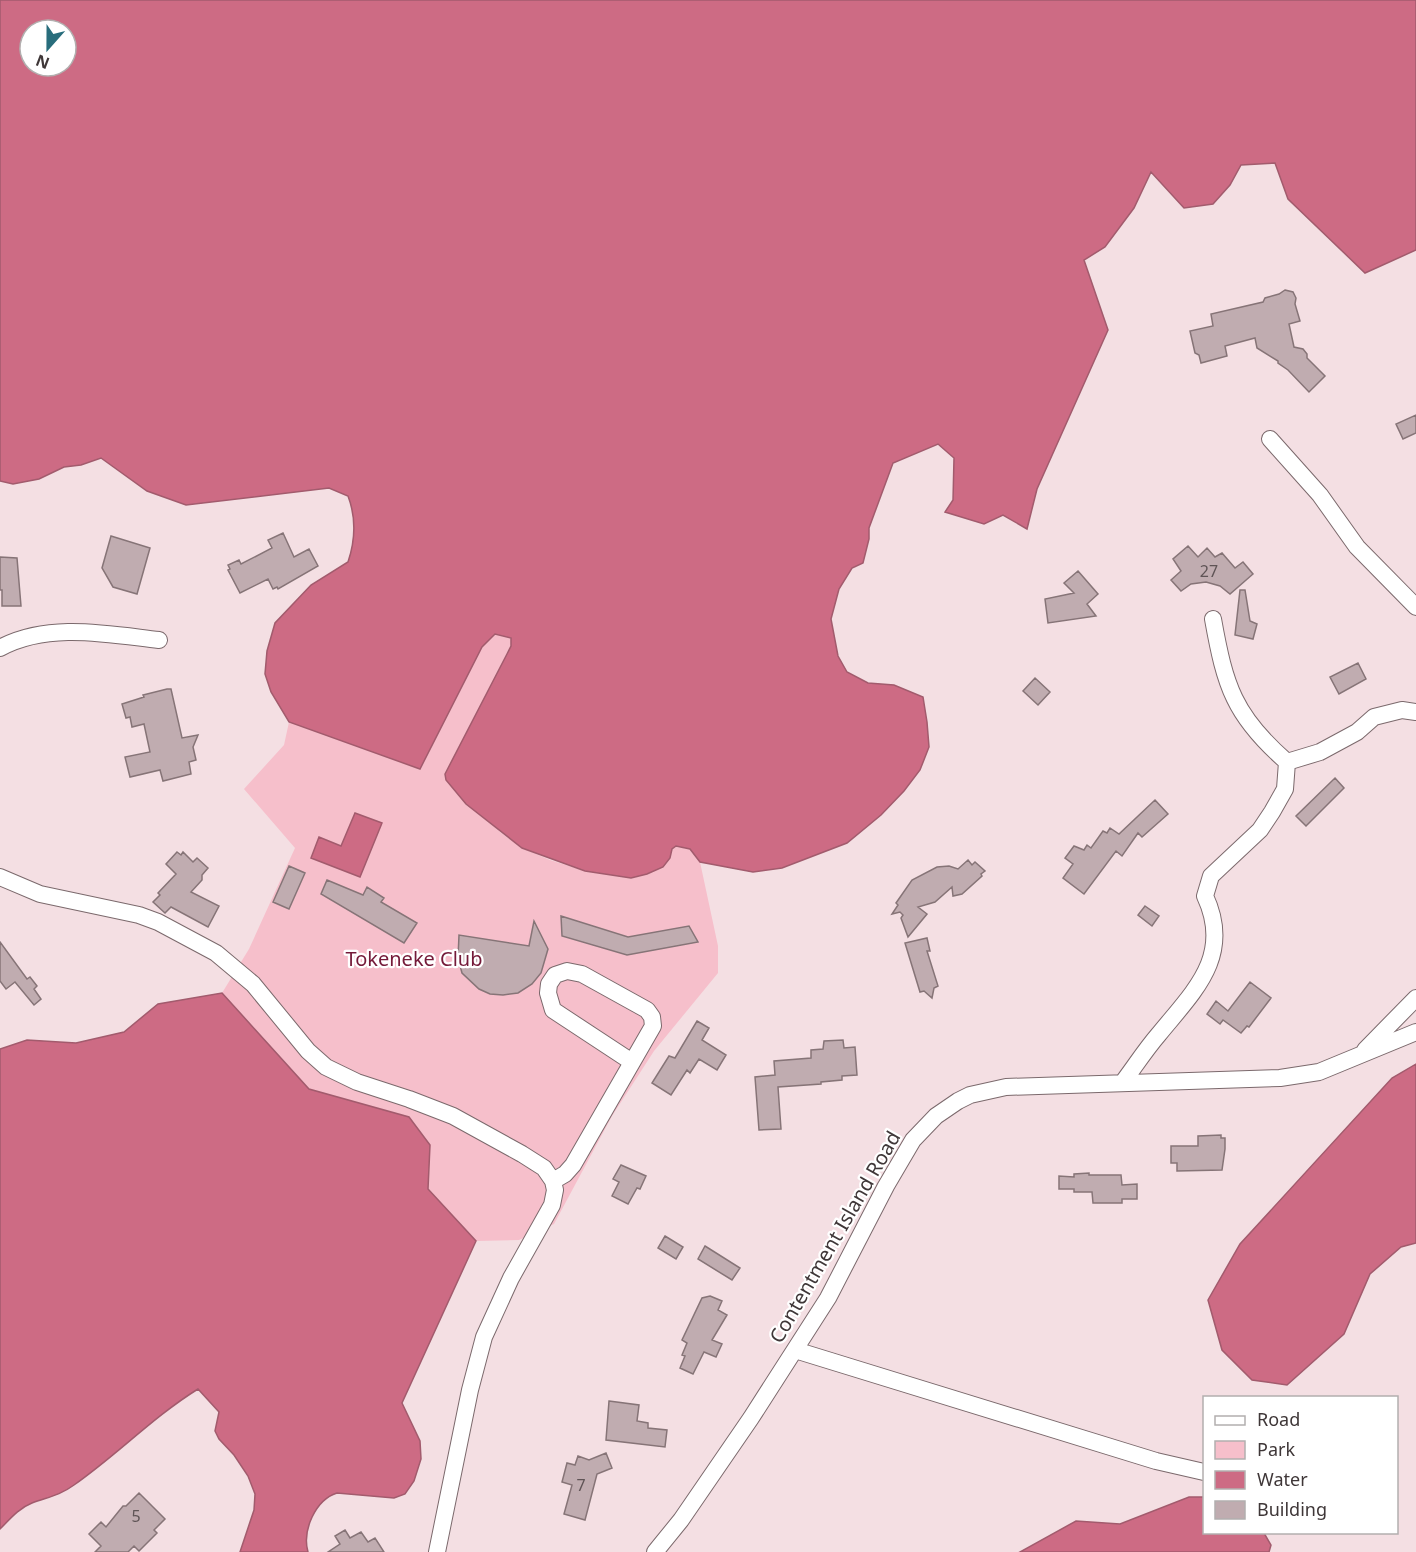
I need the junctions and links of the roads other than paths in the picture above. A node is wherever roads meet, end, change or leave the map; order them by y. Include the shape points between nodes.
1 (1270, 439) dead end
2 (1416, 607) edge
3 (1212, 619) dead end
4 (159, 640) dead end
5 (0, 648) edge
6 (1416, 712) edge
7 (1287, 762) junction
8 (0, 877) edge
9 (1416, 998) edge
10 (1416, 1032) edge
11 (1358, 1057) junction
12 (632, 1062) junction
13 (1123, 1082) junction
14 (554, 1181) junction
15 (795, 1350) junction
16 (1203, 1472) edge
17 (437, 1552) edge
18 (655, 1552) edge

1 - 2 street via 1320,495 1357,547
3 - 7 street via 1233,698 1251,726
4 - 5 street via 59,633 34,635
6 - 7 street via 1402,710 1374,717 1357,732 1320,752
7 - 13 street via 1285,789 1272,812 1260,830 1212,876 1205,896 1214,917 1216,938 1210,961 1193,994
8 - 14 street via 39,894 139,915 198,943 244,976 326,1067 453,1116 544,1168
9 - 11 street
10 - 11 street, Contentment Island Road
11 - 13 street, Contentment Island Road via 1319,1072 1280,1078
12 - 12 street via 653,1026 647,1010 582,974 567,971 555,975 548,993 552,1010
12 - 14 street via 573,1166
13 - 15 street, Contentment Island Road via 987,1090 964,1098 936,1116 914,1140 886,1186 828,1298
14 - 17 street via 552,1205 500,1300 478,1358
15 - 16 street via 1156,1461
15 - 18 street, Contentment Island Road

